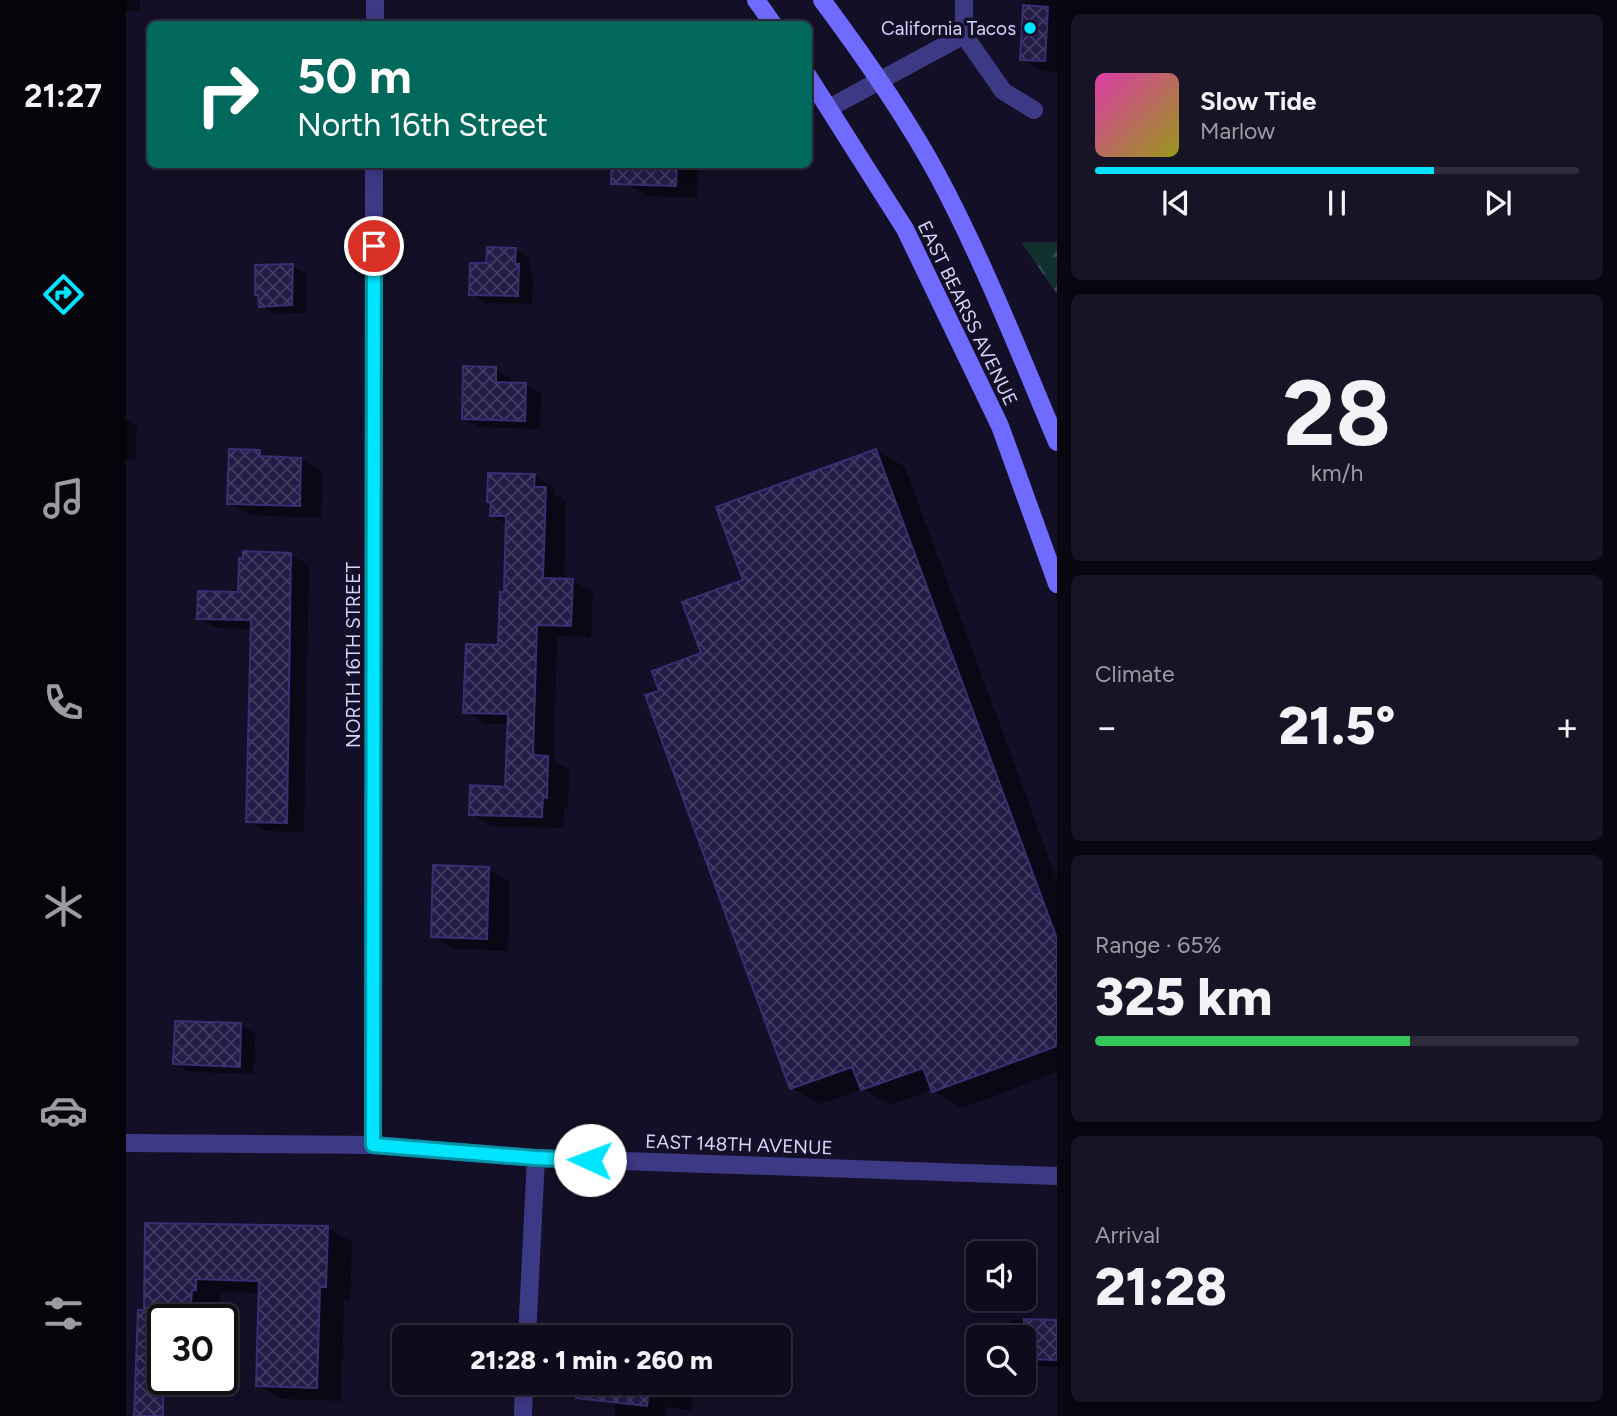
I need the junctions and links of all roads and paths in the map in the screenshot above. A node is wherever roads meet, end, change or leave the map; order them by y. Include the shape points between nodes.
1 (374, 0) edge
2 (756, 0) edge
3 (822, 0) edge
4 (964, 0) edge
5 (374, 21) edge
6 (771, 21) edge
7 (964, 35) junction
8 (878, 79) junction
9 (812, 82) edge
10 (829, 108) junction
11 (1034, 110) dead end
12 (374, 168) edge
13 (1057, 442) edge
14 (1057, 583) edge
15 (126, 1143) edge
16 (373, 1145) junction
17 (536, 1158) junction
18 (1057, 1176) edge
19 (528, 1325) edge
20 (524, 1395) edge
21 (523, 1416) edge

1 - 5 street
2 - 6 main road
3 - 8 main road, EAST BEARSS AVENUE
4 - 7 street
7 - 8 street
7 - 11 street via 1003,91
8 - 10 street
8 - 13 main road, EAST BEARSS AVENUE via 936,172 962,224
9 - 10 main road, EAST BEARSS AVENUE
10 - 14 main road, EAST BEARSS AVENUE via 905,229 1000,426
12 - 16 street, NORTH 16TH STREET
15 - 16 street, EAST 148TH AVENUE
16 - 17 street, EAST 148TH AVENUE
17 - 18 street, EAST 148TH AVENUE
17 - 19 street
20 - 21 street

